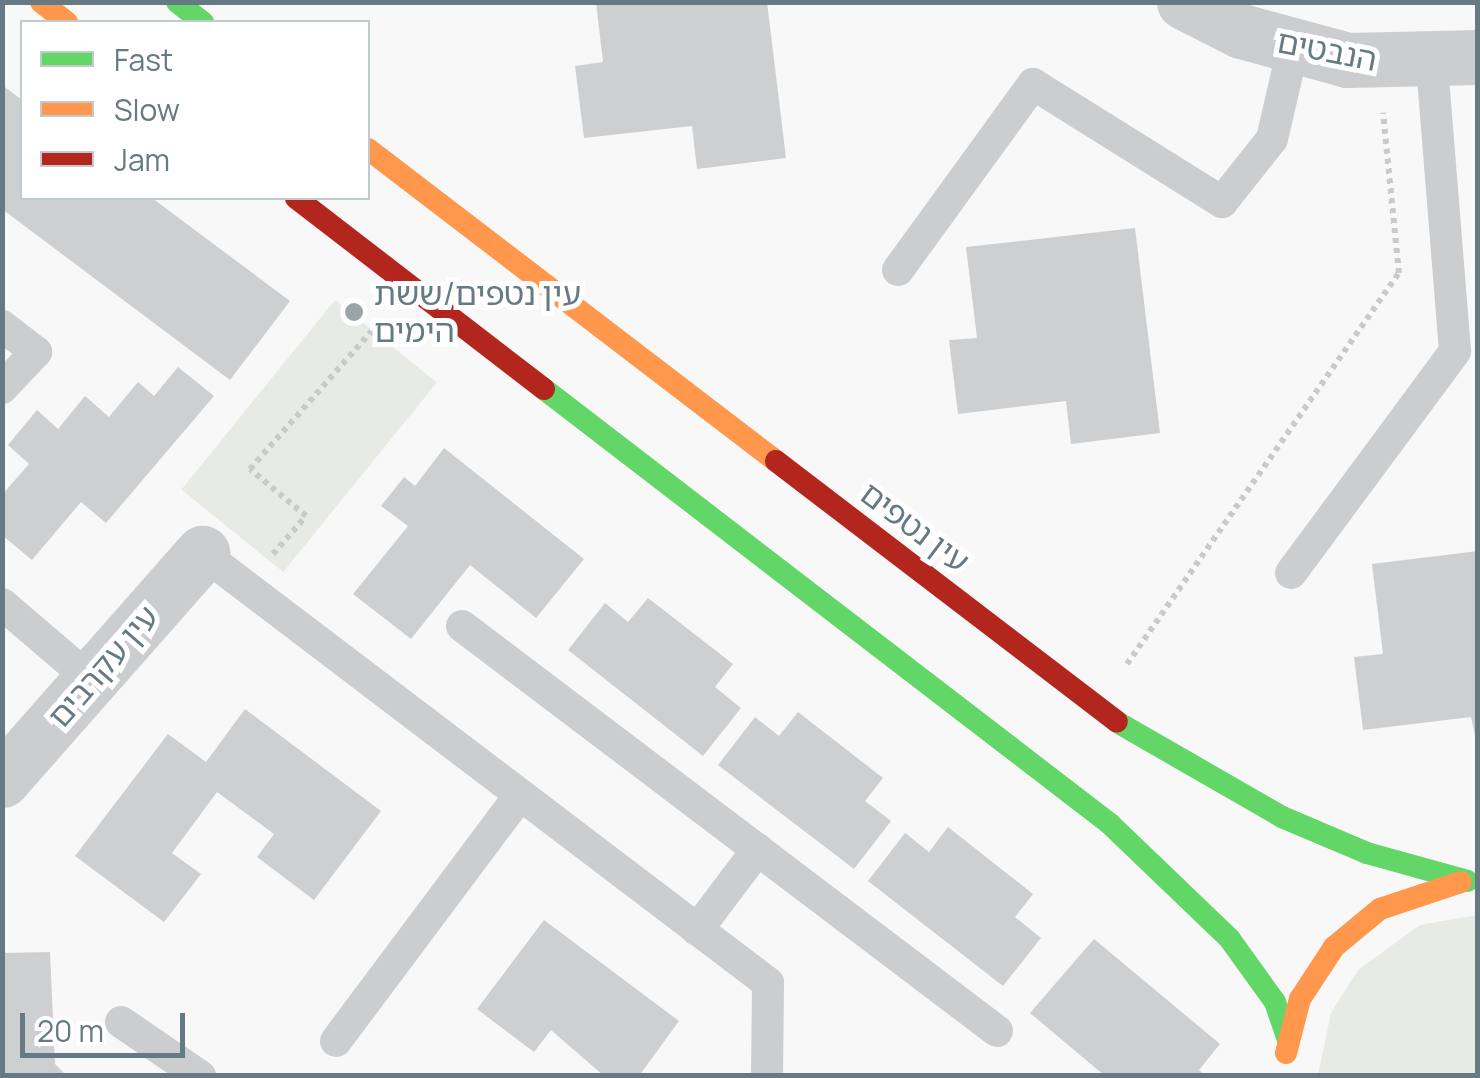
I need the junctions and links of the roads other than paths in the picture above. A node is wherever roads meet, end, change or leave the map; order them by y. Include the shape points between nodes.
1 (41, 2) edge
2 (176, 2) edge
3 (1184, 2) edge
4 (64, 20) edge
5 (200, 20) edge
6 (1294, 48) junction
7 (1455, 59) edge
8 (370, 151) edge
9 (299, 200) edge
10 (898, 270) dead end
11 (2, 326) edge
12 (2, 388) edge
13 (202, 553) joint
14 (1291, 574) dead end
15 (2, 604) edge
16 (462, 626) dead end
17 (90, 680) junction
18 (2, 780) edge
19 (520, 795) junction
20 (758, 849) junction
21 (1472, 881) edge
22 (698, 930) junction
23 (121, 1022) dead end
24 (997, 1030) dead end
25 (1288, 1040) junction
26 (336, 1041) dead end
27 (200, 1076) edge
28 (767, 1076) edge
29 (1284, 1076) edge

1 - 4 street
2 - 5 street
3 - 6 street, הנבטים
6 - 7 street, הנבטים via 1378,62
6 - 10 lane via 1272,139 1222,202 1034,84
7 - 14 lane via 1455,350
8 - 21 street, עין נטפים via 1160,751 1282,817 1368,854
9 - 25 street via 1120,832 1229,938 1275,1002
11 - 12 lane via 36,352
13 - 17 street, עין עקרבים
13 - 19 lane
15 - 17 lane
16 - 20 lane
17 - 18 street, עין עקרבים
19 - 22 lane
19 - 26 lane
20 - 22 lane
20 - 24 lane
21 - 25 street via 1407,895 1355,926 1315,972
22 - 28 lane via 768,983
23 - 27 lane
25 - 29 street

